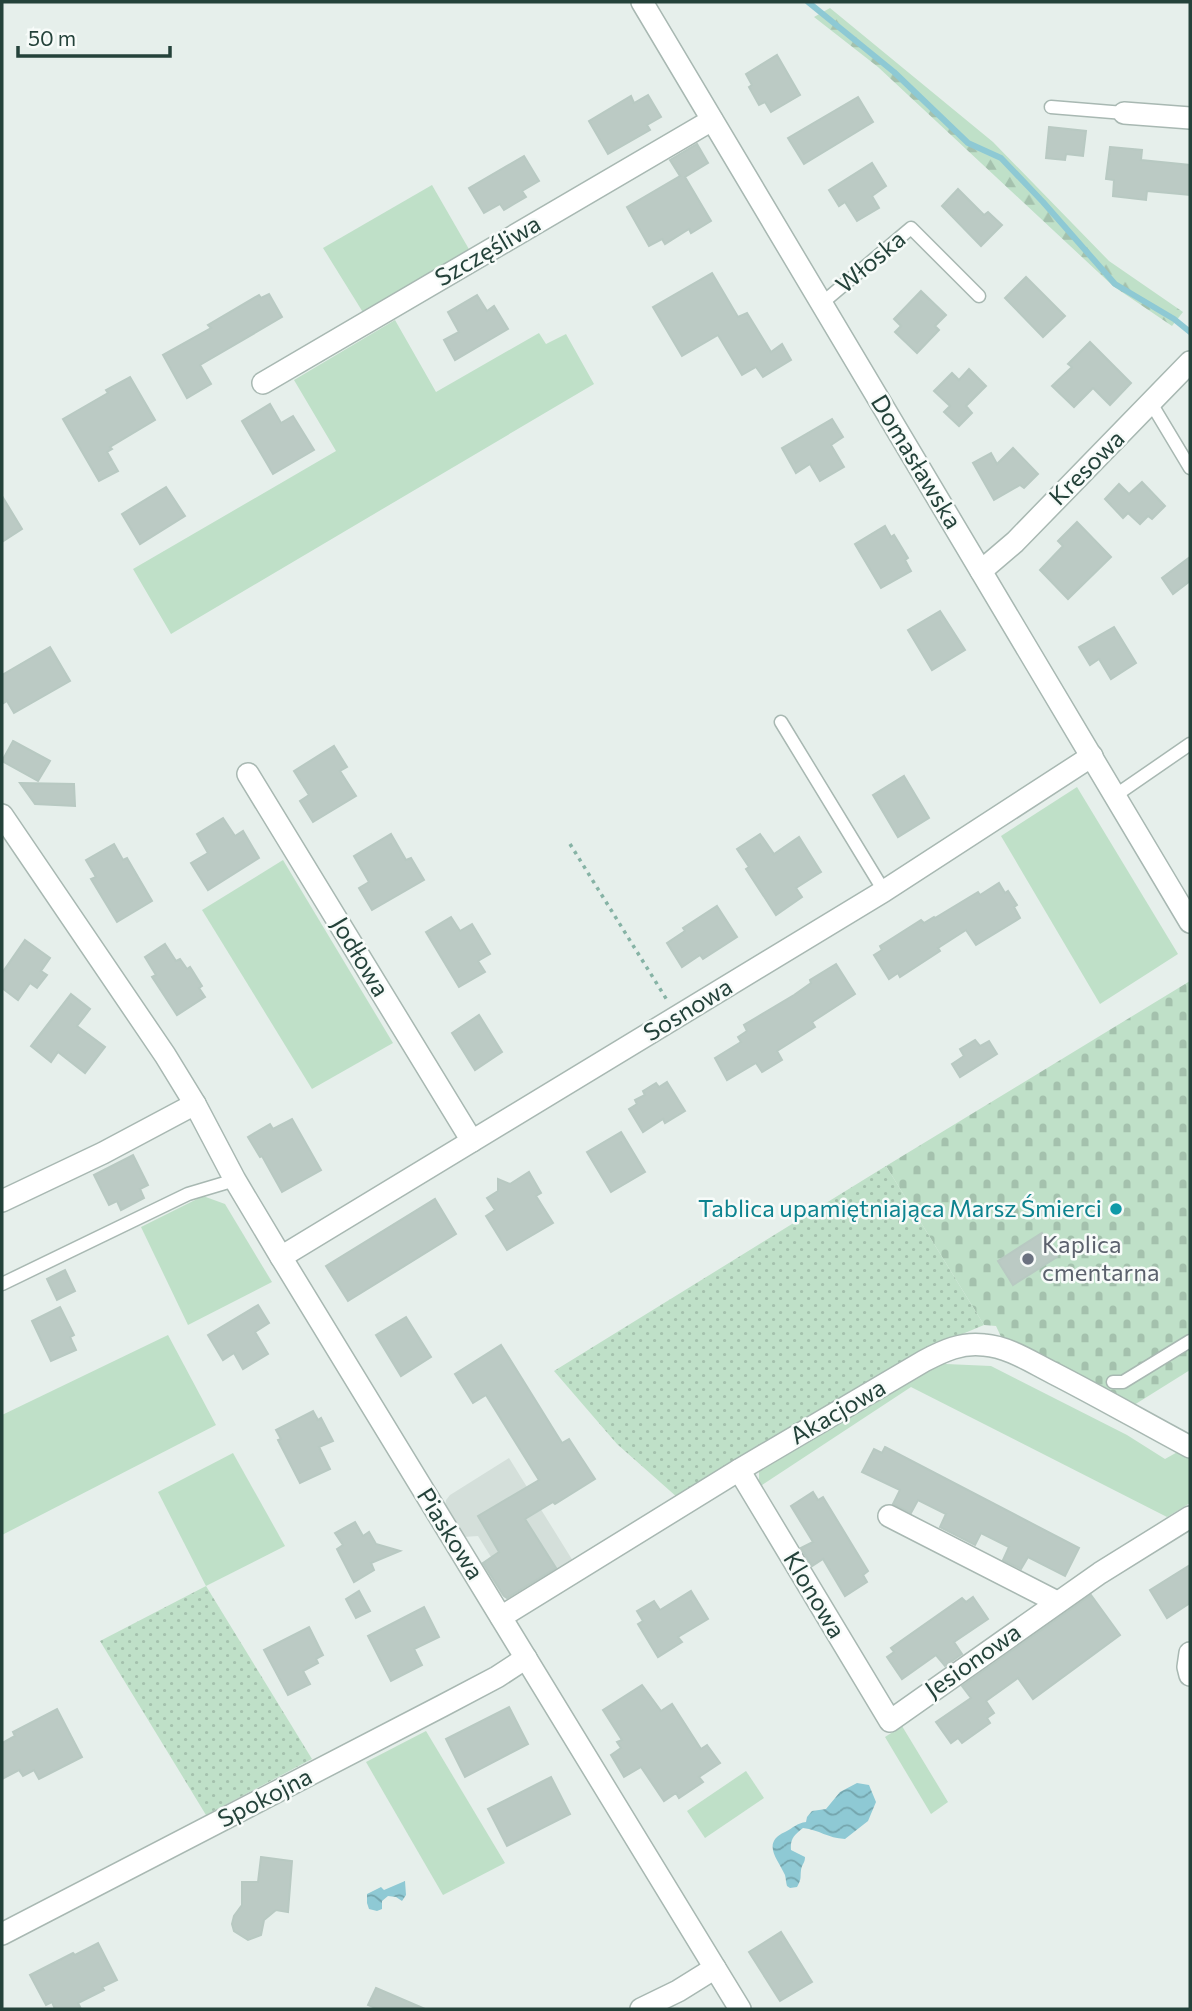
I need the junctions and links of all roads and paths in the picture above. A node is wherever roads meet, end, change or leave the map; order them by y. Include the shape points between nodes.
1 (642, 2) edge
2 (1051, 107) dead end
3 (1124, 113) joint
4 (1190, 118) edge
5 (712, 120) junction
6 (979, 296) dead end
7 (821, 304) junction
8 (1190, 362) edge
9 (263, 383) dead end
10 (1151, 403) junction
11 (1190, 468) edge
12 (981, 570) junction
13 (781, 722) dead end
14 (1190, 744) edge
15 (1092, 756) junction
16 (248, 774) dead end
17 (1116, 795) junction
18 (2, 815) edge
19 (569, 844) dead end
20 (884, 891) junction
21 (1190, 922) edge
22 (677, 1016) junction
23 (195, 1104) junction
24 (472, 1141) junction
25 (235, 1180) junction
26 (2, 1201) edge
27 (281, 1257) junction
28 (2, 1284) edge
29 (1190, 1341) edge
30 (1113, 1382) dead end
31 (1190, 1447) edge
32 (739, 1470) junction
33 (889, 1516) dead end
34 (1190, 1517) edge
35 (1057, 1602) junction
36 (501, 1617) junction
37 (1190, 1653) edge
38 (526, 1658) junction
39 (1190, 1675) edge
40 (890, 1721) joint
41 (2, 1934) edge
42 (715, 1968) junction
43 (641, 2009) edge
44 (740, 2009) edge

1 - 5 street, Domasławska
2 - 3 lane
3 - 4 street
5 - 7 street, Domasławska
5 - 9 street, Szczęśliwa
6 - 7 lane, Włoska via 911,228
7 - 12 street, Domasławska
8 - 10 street, Kresowa
10 - 11 lane
10 - 12 street, Kresowa via 1015,542
12 - 15 street, Domasławska
13 - 20 lane
14 - 17 lane
15 - 17 street, Domasławska
15 - 20 street, Sosnowa
16 - 24 street, Jodłowa
17 - 21 street, Domasławska
18 - 23 street, Piaskowa
19 - 22 path
20 - 22 street, Sosnowa
22 - 24 street, Sosnowa
23 - 25 street, Piaskowa
23 - 26 street
24 - 27 street, Sosnowa
25 - 27 street, Piaskowa
25 - 28 lane via 188,1194
27 - 36 street, Piaskowa
29 - 30 lane via 1123,1382
31 - 32 street, Akacjowa via 1010,1351 974,1344 923,1361
32 - 36 street, Akacjowa
32 - 40 street, Klonowa
33 - 35 street, Jesionowa
34 - 35 street, Jesionowa
35 - 40 street, Jesionowa
36 - 38 street, Piaskowa
37 - 39 street
38 - 41 street, Spokojna
38 - 42 street, Piaskowa
42 - 43 street
42 - 44 street, Piaskowa

